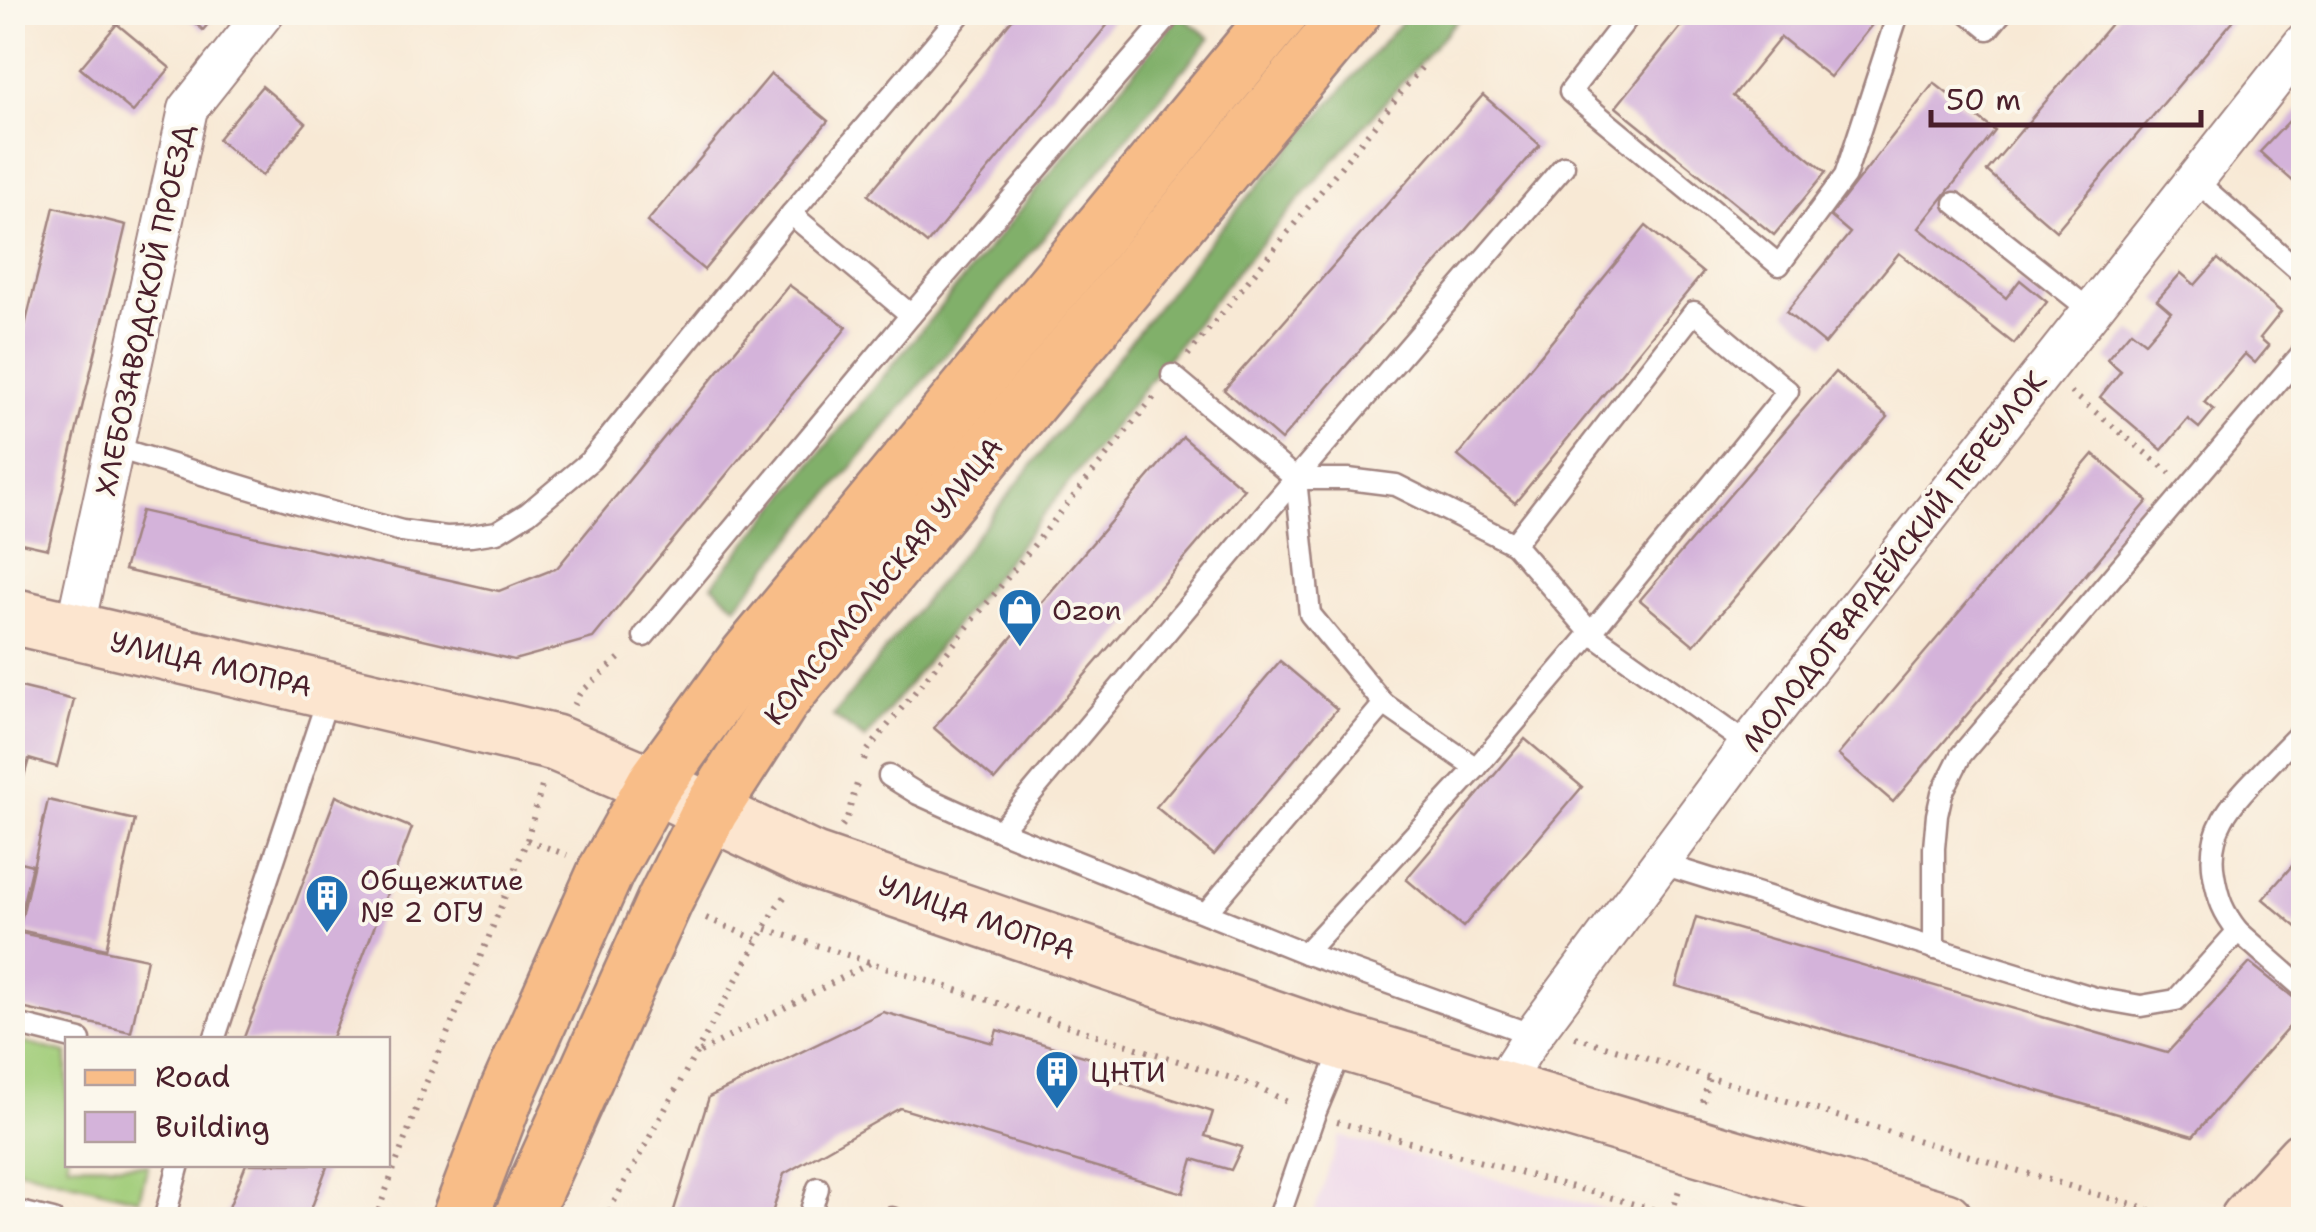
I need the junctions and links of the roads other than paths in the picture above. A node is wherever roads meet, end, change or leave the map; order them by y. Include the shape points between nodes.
1 (264, 12) edge
2 (962, 12) edge
3 (1173, 12) edge
4 (1281, 12) edge
5 (1353, 12) edge
6 (1632, 12) edge
7 (1887, 12) edge
8 (1967, 12) edge
9 (2002, 12) edge
10 (2304, 42) edge
11 (1564, 166) dead end
12 (2194, 180) junction
13 (1956, 204) dead end
14 (791, 214) junction
15 (2304, 274) edge
16 (2092, 311) junction
17 (911, 315) junction
18 (2304, 351) edge
19 (1172, 375) road end
20 (114, 447) junction
21 (1296, 479) junction
22 (1514, 544) junction
23 (12, 616) edge
24 (74, 631) junction
25 (1592, 633) junction
26 (644, 636) road end
27 (330, 692) junction
28 (1384, 704) junction
29 (2304, 729) edge
30 (1748, 746) junction
31 (1476, 768) junction
32 (889, 776) dead end
33 (654, 786) junction
34 (710, 811) junction
35 (1000, 831) junction
36 (1659, 863) junction
37 (1206, 913) junction
38 (2238, 931) junction
39 (1934, 949) junction
40 (1306, 953) junction
41 (2304, 989) edge
42 (12, 1023) edge
43 (1536, 1031) junction
44 (68, 1037) edge
45 (215, 1037) edge
46 (1344, 1043) junction
47 (1498, 1090) junction
48 (2304, 1159) edge
49 (178, 1167) edge
50 (818, 1188) dead end
51 (12, 1210) edge
52 (54, 1220) edge
53 (164, 1220) edge
54 (459, 1220) edge
55 (521, 1220) edge
56 (808, 1220) edge
57 (1278, 1220) edge
58 (1945, 1220) edge
59 (2248, 1220) edge

1 - 20 street, ХЛЕБОЗАВОДСКОЙ ПРОЕЗД via 188,109
2 - 14 lane
3 - 17 lane
4 - 33 main road, КОМСОМОЛЬСКАЯ УЛИЦА via 748,656
5 - 34 main road, КОМСОМОЛЬСКАЯ УЛИЦА via 782,698
6 - 7 lane via 1570,92 1779,265 1845,176 1896,20
8 - 9 lane via 1988,30
10 - 12 street, МОЛОДОГВАРДЕЙСКИЙ ПЕРЕУЛОК
11 - 21 lane
12 - 15 lane
12 - 16 street, МОЛОДОГВАРДЕЙСКИЙ ПЕРЕУЛОК
13 - 16 lane
14 - 17 lane
14 - 20 lane via 590,460 497,532 446,537 402,531
16 - 30 street, МОЛОДОГВАРДЕЙСКИЙ ПЕРЕУЛОК
17 - 26 lane
18 - 39 lane via 1977,734 1949,776 1934,848
19 - 21 lane
20 - 24 street, ХЛЕБОЗАВОДСКОЙ ПРОЕЗД
21 - 22 lane via 1396,484
21 - 28 lane via 1310,614
21 - 35 lane
22 - 25 lane
22 - 25 lane via 1694,312 1788,391
23 - 24 street, УЛИЦА МОПРА
24 - 27 street, УЛИЦА МОПРА
25 - 30 lane
25 - 31 lane
27 - 33 street, УЛИЦА МОПРА via 555,743
27 - 45 lane
28 - 31 lane
28 - 37 lane
29 - 38 lane via 2231,804 2213,840 2217,891
30 - 36 street, МОЛОДОГВАРДЕЙСКИЙ ПЕРЕУЛОК
31 - 40 lane
32 - 35 lane
33 - 34 street, УЛИЦА МОПРА
33 - 54 main road, КОМСОМОЛЬСКАЯ УЛИЦА via 606,871 507,1093
34 - 46 street, УЛИЦА МОПРА via 814,861
34 - 55 main road, КОМСОМОЛЬСКАЯ УЛИЦА
35 - 37 lane
36 - 39 lane
36 - 43 street, МОЛОДОГВАРДЕЙСКИЙ ПЕРЕУЛОК
37 - 40 lane
38 - 39 lane via 2176,1000 2141,1006
38 - 41 lane
40 - 43 lane
42 - 44 lane
43 - 47 street, МОЛОДОГВАРДЕЙСКИЙ ПЕРЕУЛОК
46 - 47 street, УЛИЦА МОПРА
46 - 57 lane
47 - 58 street, УЛИЦА МОПРА
48 - 59 street
49 - 53 lane
50 - 56 lane
51 - 52 lane

